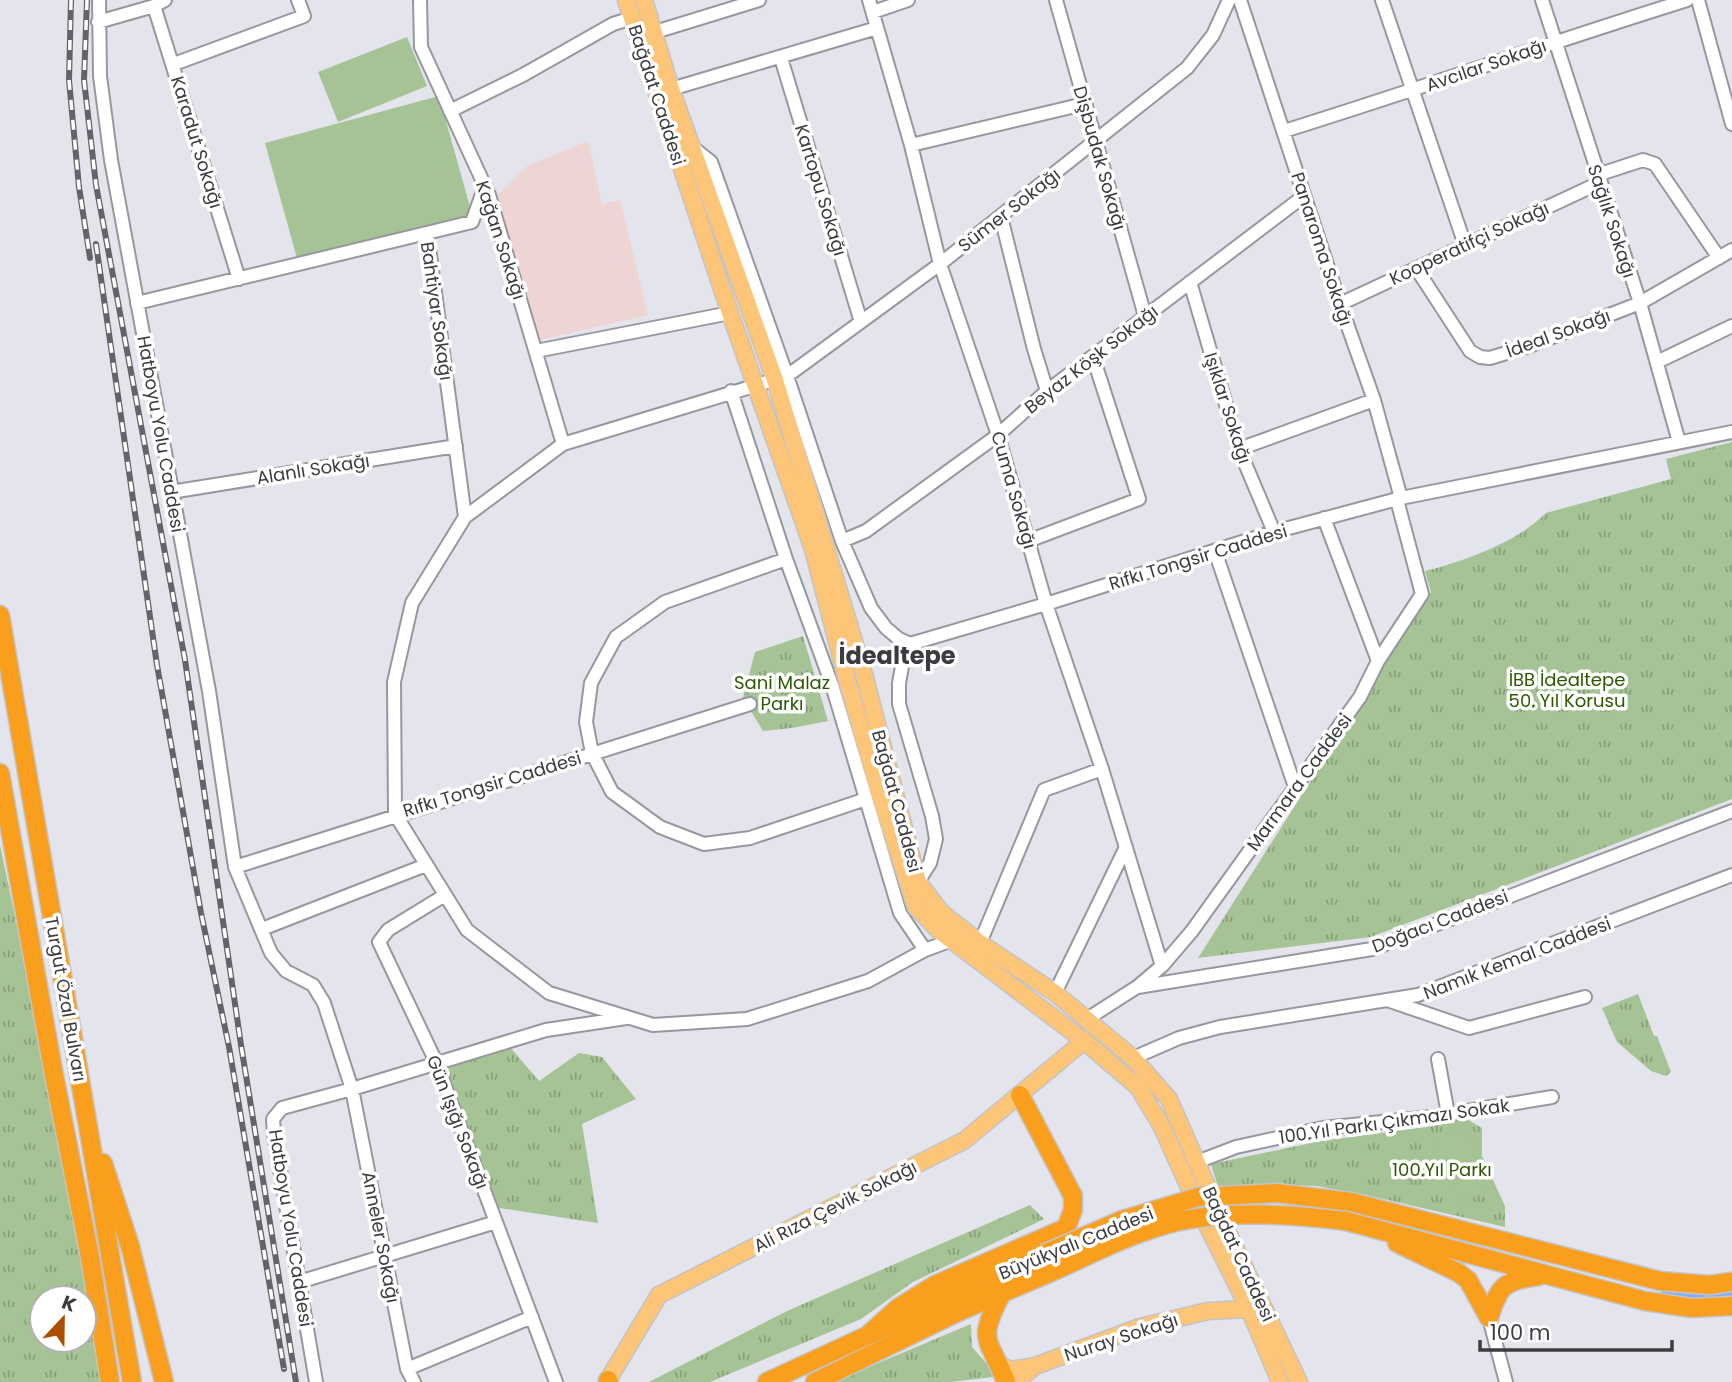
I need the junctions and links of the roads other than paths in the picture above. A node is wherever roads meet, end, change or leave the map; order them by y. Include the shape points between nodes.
1 (99, 0) edge
2 (298, 0) edge
3 (420, 0) edge
4 (626, 0) edge
5 (644, 0) edge
6 (759, 0) edge
7 (908, 0) edge
8 (1056, 0) edge
9 (1229, 0) edge
10 (1240, 0) edge
11 (1382, 0) edge
12 (1542, 0) edge
13 (1687, 0) edge
14 (1698, 0) edge
15 (159, 3) edge
16 (871, 6) edge
17 (632, 18) junction
18 (98, 22) junction
19 (877, 28) junction
20 (654, 32) junction
21 (1556, 41) junction
22 (781, 58) junction
23 (174, 64) junction
24 (671, 89) junction
25 (1412, 91) junction
26 (1084, 104) junction
27 (450, 111) junction
28 (1732, 124) edge
29 (1284, 131) junction
30 (1094, 142) junction
31 (911, 145) junction
32 (692, 147) junction
33 (1598, 179) junction
34 (705, 184) junction
35 (485, 186) junction
36 (689, 189) junction
37 (1304, 195) junction
38 (1001, 217) junction
39 (427, 233) junction
40 (1465, 245) junction
41 (1732, 250) edge
42 (1719, 258) junction
43 (940, 264) junction
44 (1416, 268) junction
45 (239, 279) junction
46 (1190, 282) junction
47 (137, 303) junction
48 (1640, 303) junction
49 (1340, 304) junction
50 (730, 313) junction
51 (1145, 316) junction
52 (861, 322) junction
53 (1732, 326) edge
54 (536, 351) junction
55 (1093, 357) junction
56 (1657, 362) junction
57 (781, 378) junction
58 (757, 385) junction
59 (732, 391) junction
60 (1048, 391) junction
61 (1374, 400) junction
62 (1732, 432) edge
63 (998, 435) junction
64 (1679, 442) junction
65 (563, 444) junction
66 (456, 446) junction
67 (1238, 449) junction
68 (171, 492) junction
69 (1399, 499) junction
70 (465, 516) junction
71 (1324, 518) junction
72 (1274, 532) junction
73 (842, 541) junction
74 (1028, 541) junction
75 (1214, 551) junction
76 (786, 559) junction
77 (1046, 604) junction
78 (0, 615) edge
79 (910, 644) junction
80 (1378, 661) junction
81 (750, 704) dead end
82 (592, 753) junction
83 (1102, 769) junction
84 (0, 773) edge
85 (1295, 787) junction
86 (866, 799) junction
87 (1732, 811) edge
88 (396, 814) junction
89 (1126, 847) junction
90 (426, 864) junction
91 (235, 867) junction
92 (1732, 875) edge
93 (918, 882) junction
94 (446, 895) junction
95 (262, 929) junction
96 (952, 940) junction
97 (980, 943) junction
98 (925, 950) junction
99 (1162, 967) junction
100 (1136, 987) junction
101 (1055, 993) junction
102 (1585, 997) dead end
103 (1387, 1000) junction
104 (629, 1017) junction
105 (1087, 1019) junction
106 (1084, 1041) junction
107 (1133, 1058) junction
108 (1438, 1059) dead end
109 (436, 1062) junction
110 (352, 1089) junction
111 (1020, 1095) junction
112 (1552, 1097) dead end
113 (84, 1102) junction
114 (1448, 1114) junction
115 (1197, 1162) junction
116 (496, 1222) junction
117 (1346, 1222) junction
118 (384, 1258) junction
119 (1551, 1275) junction
120 (299, 1282) junction
121 (1732, 1282) edge
122 (1001, 1295) junction
123 (1732, 1306) edge
124 (1249, 1309) junction
125 (532, 1317) junction
126 (1489, 1318) junction
127 (869, 1334) junction
128 (999, 1365) junction
129 (1035, 1366) junction
130 (407, 1369) junction
131 (607, 1381) edge
132 (110, 1382) edge
133 (132, 1382) edge
134 (164, 1382) edge
135 (316, 1382) edge
136 (414, 1382) edge
137 (556, 1382) edge
138 (767, 1382) edge
139 (815, 1382) edge
140 (1006, 1382) edge
141 (1016, 1382) edge
142 (1280, 1382) edge
143 (1299, 1382) edge
144 (1506, 1382) edge

1 - 18 street, Hatboyu Yolu Caddesi
2 - 23 street via 304,16
3 - 27 street, Kağan Sokağı via 421,47
4 - 17 main road, Bağdat Caddesi
5 - 20 main road, Bağdat Caddesi
6 - 20 street
7 - 16 street
8 - 26 street, Dişbudak Sokağı
9 - 30 street, Sümer Sokağı via 1213,35 1187,68
10 - 29 street, Panaroma Sokağı
11 - 25 street
12 - 21 street, Sağlık Sokağı
13 - 21 street, Avcılar Sokağı
14 - 28 street
15 - 18 street
15 - 23 street, Karadut Sokağı
16 - 19 street, Cuma Sokağı
17 - 27 street
17 - 36 main road, Bağdat Caddesi
18 - 47 street, Hatboyu Yolu Caddesi via 100,76
19 - 22 street
19 - 31 street, Cuma Sokağı
20 - 24 main road, Bağdat Caddesi
21 - 25 street, Avcılar Sokağı
21 - 33 street, Sağlık Sokağı
22 - 24 street
22 - 52 street, Kartopu Sokağı
23 - 45 street, Karadut Sokağı
24 - 32 main road, Bağdat Caddesi
25 - 29 street, Avcılar Sokağı
25 - 40 street
26 - 30 street, Dişbudak Sokağı
26 - 31 street
27 - 35 street, Kağan Sokağı
29 - 37 street, Panaroma Sokağı
30 - 38 street, Sümer Sokağı
30 - 51 street, Dişbudak Sokağı
31 - 43 street, Cuma Sokağı
32 - 34 main road, Bağdat Caddesi
32 - 57 street via 711,162
33 - 40 street, Kooperatifçi Sokağı
33 - 42 street, Kooperatifçi Sokağı via 1643,160 1655,164
33 - 48 street, Sağlık Sokağı
34 - 36 street, Bağdat Caddesi
34 - 57 main road, Bağdat Caddesi
35 - 39 street via 472,222
35 - 54 street, Kağan Sokağı
36 - 50 main road, Bağdat Caddesi
37 - 46 street, Beyaz Köşk Sokağı
37 - 49 street, Panaroma Sokağı
38 - 43 street, Sümer Sokağı
38 - 60 street
39 - 45 street, Bahtiyar Sokağı
39 - 66 street, Bahtiyar Sokağı
40 - 44 street, Kooperatifçi Sokağı
41 - 42 street, İdeal Sokağı
42 - 48 street, İdeal Sokağı
43 - 52 street, Sümer Sokağı
43 - 63 street, Cuma Sokağı
44 - 48 street, İdeal Sokağı via 1470,351 1485,358
44 - 49 street, Kooperatifçi Sokağı
45 - 47 street, Bahtiyar Sokağı
46 - 51 street, Beyaz Köşk Sokağı
46 - 67 street, Işıklar Sokağı
47 - 68 street, Hatboyu Yolu Caddesi
48 - 56 street, Sağlık Sokağı
49 - 61 street, Panaroma Sokağı
50 - 54 street
50 - 58 main road, Bağdat Caddesi
51 - 55 street, Beyaz Köşk Sokağı
52 - 57 street, Sümer Sokağı
53 - 56 street
54 - 65 street, Kağan Sokağı
55 - 60 street, Beyaz Köşk Sokağı
55 - 74 street via 1139,499
56 - 64 street, Sağlık Sokağı
57 - 58 street, Sümer Sokağı
57 - 73 street
57 - 93 main road, Bağdat Caddesi
58 - 59 street, Sümer Sokağı
58 - 96 main road, Bağdat Caddesi via 813,550 846,680 916,907
59 - 65 street, Sümer Sokağı
59 - 76 street
60 - 63 street, Beyaz Köşk Sokağı
61 - 67 street
61 - 69 street, Panaroma Sokağı
62 - 64 street, Rıfkı Tongsir Caddesi
63 - 73 street, Beyaz Köşk Sokağı via 866,531
63 - 74 street, Cuma Sokağı
64 - 69 street, Rıfkı Tongsir Caddesi
65 - 70 street, Sümer Sokağı
66 - 68 street, Alanlı Sokağı
66 - 70 street, Bahtiyar Sokağı
67 - 72 street, Işıklar Sokağı
68 - 91 street, Hatboyu Yolu Caddesi via 209,691
69 - 71 street, Rıfkı Tongsir Caddesi
69 - 80 street, Marmara Caddesi via 1422,594
70 - 88 street via 412,603 394,682
71 - 72 street, Rıfkı Tongsir Caddesi
71 - 80 street
72 - 75 street, Rıfkı Tongsir Caddesi
73 - 79 street via 872,608 886,628
74 - 77 street, Cuma Sokağı
75 - 77 street, Rıfkı Tongsir Caddesi
75 - 85 street
76 - 82 street via 665,602 616,637 591,684 586,722
76 - 86 street
77 - 79 street, Rıfkı Tongsir Caddesi
77 - 83 street, Cuma Sokağı
78 - 113 highway, Turgut Özal Bulvarı
79 - 93 street via 903,661 899,704 936,839 930,863
80 - 85 street, Marmara Caddesi via 1360,697
81 - 82 street, Rıfkı Tongsir Caddesi
82 - 86 street via 612,792 660,827 704,844 750,838
82 - 88 street, Rıfkı Tongsir Caddesi
83 - 89 street, Cuma Sokağı
83 - 97 street via 1044,790
84 - 132 highway, Turgut Özal Bulvarı
85 - 99 street, Marmara Caddesi
86 - 98 street via 900,913
87 - 100 street, Doğacı Caddesi via 1372,949
88 - 90 street
88 - 91 street, Rıfkı Tongsir Caddesi
89 - 99 street, Cuma Sokağı
89 - 101 street
90 - 94 street
90 - 95 street
91 - 95 street, Hatboyu Yolu Caddesi
92 - 103 street, Namık Kemal Caddesi via 1418,995
93 - 97 main road, Bağdat Caddesi via 942,912
94 - 104 street via 467,930 549,993
94 - 109 street, Gün Işığı Sokağı via 388,930 379,942
95 - 110 street, Anneler Sokağı via 271,953 286,971 313,985 324,1003
96 - 98 street
96 - 106 main road, Bağdat Caddesi
97 - 101 main road, Bağdat Caddesi
98 - 104 street via 868,981 747,1020 653,1025
99 - 100 street, Marmara Caddesi
100 - 105 street, Marmara Caddesi
101 - 105 main road, Bağdat Caddesi
102 - 103 street via 1469,1028
103 - 107 street, Namık Kemal Caddesi via 1220,1027
104 - 109 street, Hatboyu Yolu Caddesi via 546,1030
105 - 107 main road, Bağdat Caddesi
106 - 111 main road, Ali Rıza Çevik Sokağı
106 - 124 main road, Bağdat Caddesi via 1138,1087 1161,1125
107 - 115 main road, Bağdat Caddesi via 1168,1099
108 - 114 street
109 - 110 street, Hatboyu Yolu Caddesi
109 - 116 street, Gün Işığı Sokağı
110 - 118 street, Anneler Sokağı
110 - 120 street, Hatboyu Yolu Caddesi via 282,1108 273,1119
111 - 127 highway via 1073,1196 1066,1228 935,1285 898,1308
111 - 131 main road, Ali Rıza Çevik Sokağı via 965,1140 659,1295
112 - 114 street, 100.Yıl Parkı Çıkmazı Sokak
113 - 133 highway, Turgut Özal Bulvarı
113 - 134 highway via 130,1246
114 - 115 street, 100.Yıl Parkı Çıkmazı Sokak via 1323,1128 1236,1147
115 - 143 main road, Bağdat Caddesi
116 - 118 street
116 - 125 street, Gün Işığı Sokağı
117 - 119 highway, Büyükyalı Caddesi
117 - 122 highway, Büyükyalı Caddesi, bridge via 1257,1214 1189,1219 1139,1234
117 - 126 highway via 1459,1273 1468,1280
118 - 120 street
118 - 130 street, Anneler Sokağı
119 - 123 highway, Büyükyalı Caddesi via 1645,1301 1692,1308
119 - 126 highway via 1507,1283 1494,1299
120 - 135 street, Hatboyu Yolu Caddesi
121 - 127 highway, Büyükyalı Caddesi, bridge via 1660,1281 1351,1202 1277,1194 1198,1197 1122,1220
122 - 128 highway via 986,1326 986,1339
122 - 139 highway, Büyükyalı Caddesi
124 - 129 main road, Nuray Sokağı via 1208,1311 1140,1327
124 - 142 main road, Bağdat Caddesi
125 - 130 street
125 - 137 street, Gün Işığı Sokağı
126 - 144 street
127 - 138 highway, Büyükyalı Caddesi
128 - 129 main road via 1011,1370
128 - 140 highway
129 - 141 main road
130 - 136 street, Anneler Sokağı

